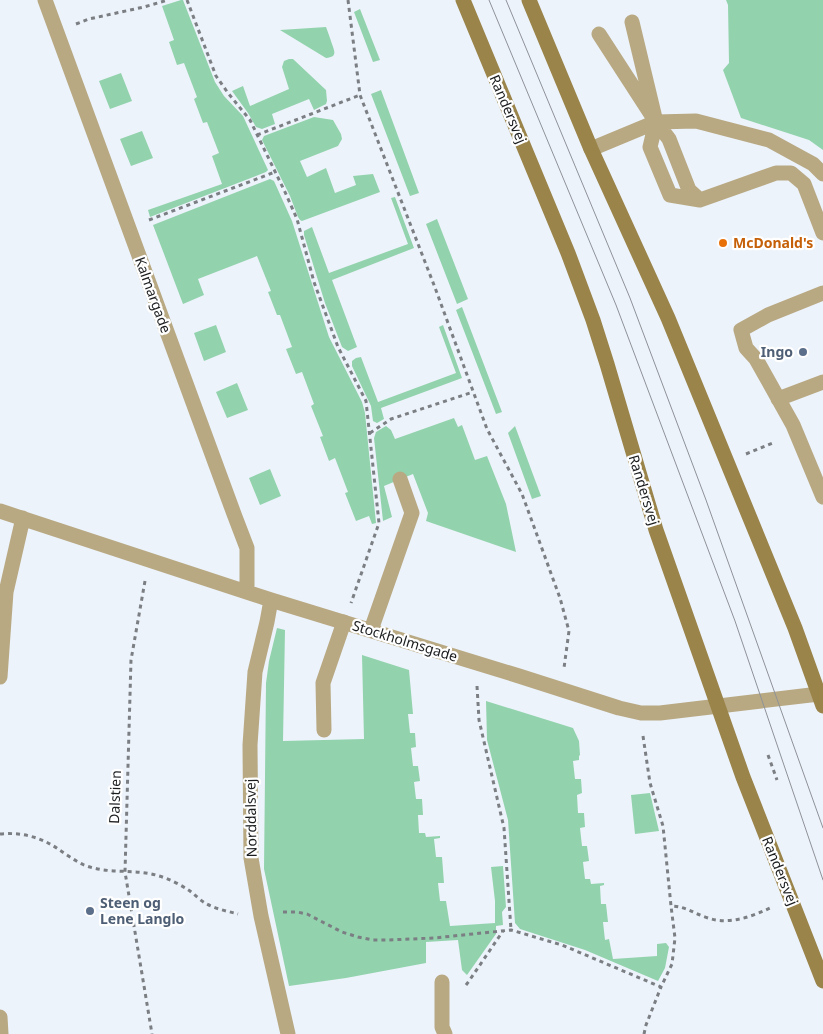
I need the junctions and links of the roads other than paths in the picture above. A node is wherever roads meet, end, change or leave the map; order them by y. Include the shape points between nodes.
1 (45, 0) edge
2 (463, 0) edge
3 (529, 0) edge
4 (632, 22) dead end
5 (599, 34) dead end
6 (656, 122) junction
7 (592, 149) junction
8 (823, 174) edge
9 (823, 233) edge
10 (823, 293) edge
11 (823, 382) edge
12 (778, 399) junction
13 (400, 479) dead end
14 (823, 497) edge
15 (0, 511) edge
16 (23, 518) junction
17 (247, 592) junction
18 (271, 600) junction
19 (344, 622) junction
20 (371, 630) junction
21 (0, 677) edge
22 (822, 698) edge
23 (718, 706) junction
24 (324, 730) dead end
25 (823, 981) edge
26 (442, 982) dead end
27 (0, 1017) edge
28 (1, 1034) edge
29 (288, 1034) edge
30 (445, 1034) edge

1 - 17 street, Kalmargade via 248,548
2 - 23 street, Randersvej via 593,320 656,530
3 - 7 street
4 - 6 street
5 - 6 street
6 - 7 street
6 - 8 street via 696,121 770,140 813,164
6 - 9 street via 669,140 689,190 700,200 776,173 790,173 804,184
7 - 22 street via 668,318
10 - 12 street via 740,330 746,348 756,359
11 - 12 street
12 - 14 street via 793,425
13 - 20 street via 412,513
15 - 16 street, Stockholmsgade
16 - 17 street, Stockholmsgade
16 - 21 street via 6,592
17 - 18 street, Stockholmsgade
18 - 19 street, Stockholmsgade
18 - 29 street, Norddalsvej via 254,672 250,745 251,858
19 - 20 street, Stockholmsgade
19 - 24 street via 323,683
20 - 23 street, Stockholmsgade via 641,713
22 - 23 street, Stockholmsgade
23 - 25 street, Randersvej
26 - 30 street via 442,1027
27 - 28 street

